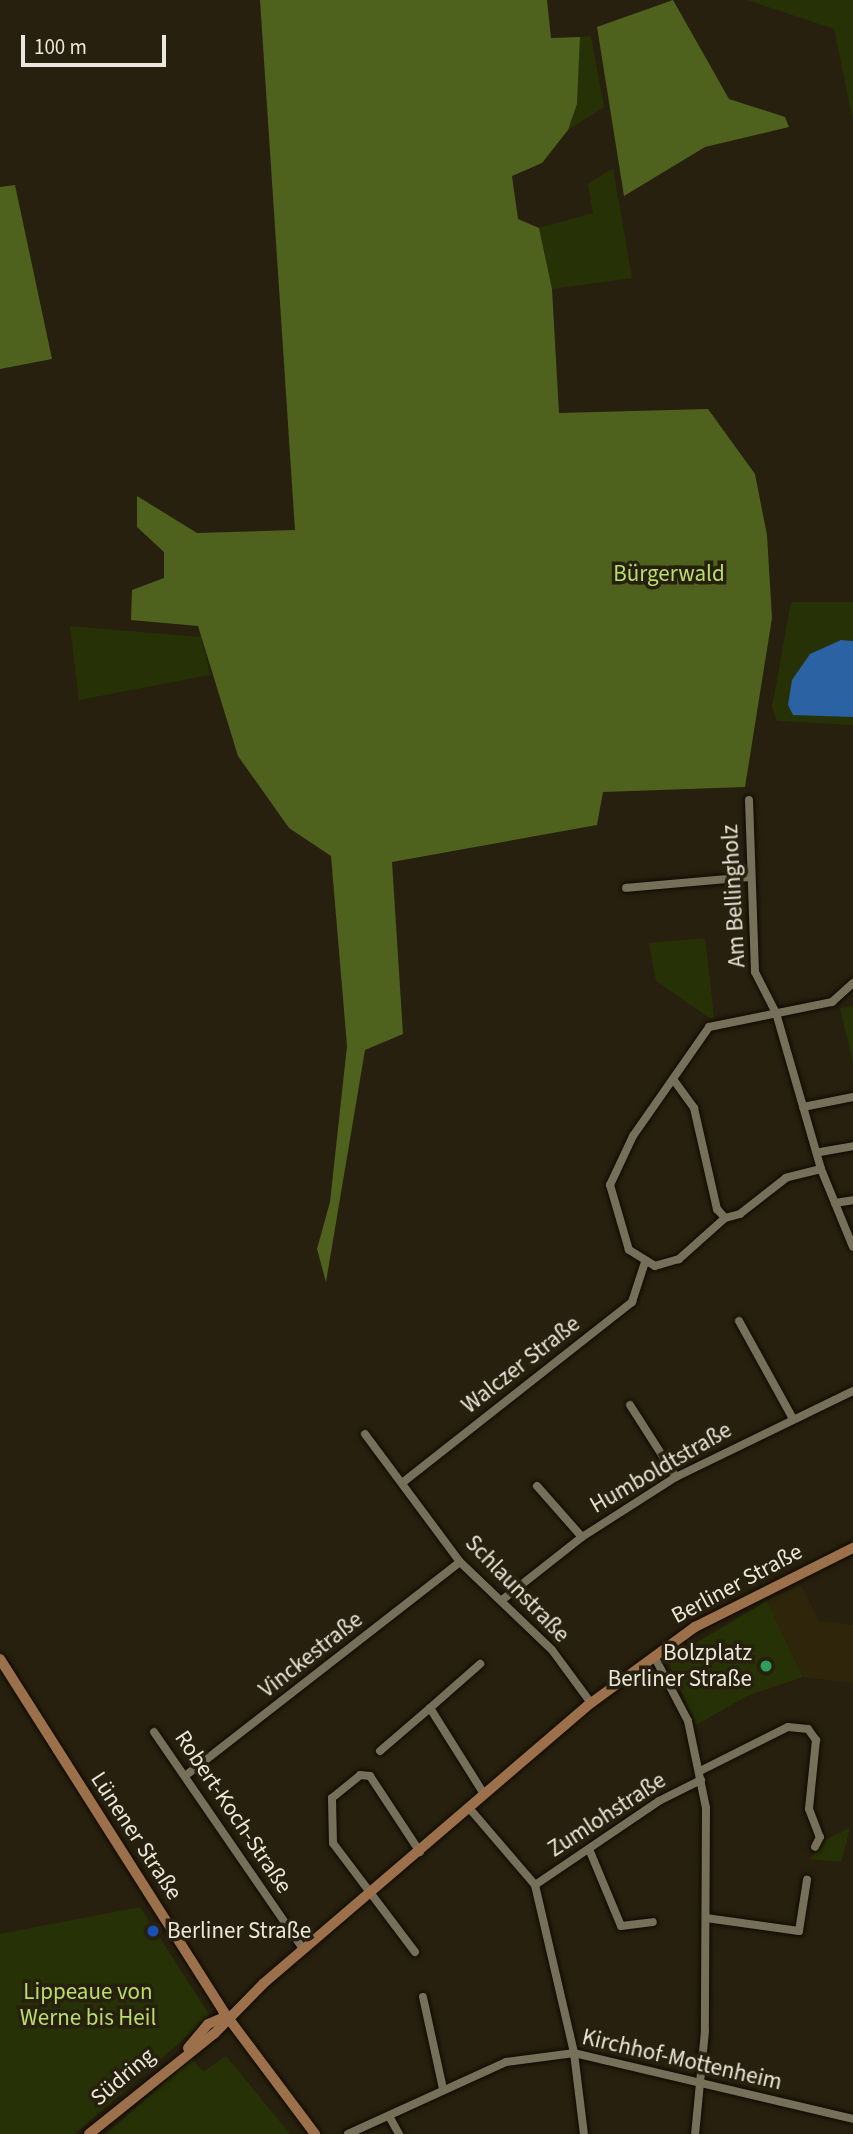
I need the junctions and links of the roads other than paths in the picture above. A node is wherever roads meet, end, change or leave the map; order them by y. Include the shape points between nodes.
1 (749, 800) dead end
2 (748, 877) junction
3 (626, 888) dead end
4 (853, 983) edge
5 (776, 1013) junction
6 (673, 1079) junction
7 (853, 1097) edge
8 (803, 1107) junction
9 (853, 1146) edge
10 (820, 1152) junction
11 (821, 1169) junction
12 (853, 1200) edge
13 (835, 1203) junction
14 (725, 1218) junction
15 (853, 1247) edge
16 (644, 1264) junction
17 (739, 1321) dead end
18 (853, 1391) edge
19 (630, 1405) dead end
20 (792, 1418) junction
21 (365, 1434) dead end
22 (676, 1476) junction
23 (402, 1483) junction
24 (537, 1486) dead end
25 (582, 1537) junction
26 (853, 1548) edge
27 (460, 1562) junction
28 (502, 1600) junction
29 (654, 1656) junction
30 (0, 1659) edge
31 (480, 1664) dead end
32 (591, 1703) junction
33 (430, 1708) junction
34 (154, 1732) dead end
35 (380, 1751) dead end
36 (185, 1776) junction
37 (701, 1776) junction
38 (484, 1794) junction
39 (469, 1808) junction
40 (815, 1847) dead end
41 (589, 1849) junction
42 (420, 1852) junction
43 (807, 1880) dead end
44 (535, 1885) junction
45 (367, 1896) junction
46 (706, 1919) junction
47 (653, 1922) dead end
48 (303, 1949) junction
49 (415, 1952) dead end
50 (423, 1997) dead end
51 (227, 2016) junction
52 (574, 2053) junction
53 (702, 2083) junction
54 (443, 2089) junction
55 (389, 2116) junction
56 (853, 2119) edge
57 (89, 2134) edge
58 (315, 2134) edge
59 (348, 2134) edge
60 (398, 2134) edge
61 (584, 2134) edge
62 (695, 2134) edge

1 - 2 street, Am Bellingholz
2 - 3 street
2 - 5 street, Am Bellingholz via 755,972
4 - 5 street via 832,1002
5 - 6 street via 709,1027
5 - 8 street, Am Bellingholz
6 - 14 street via 694,1108 717,1209
6 - 16 street via 618,1160 610,1185 629,1250
7 - 8 street
8 - 10 street, Am Bellingholz
9 - 10 street
10 - 11 street, Am Bellingholz
11 - 13 street, Am Bellingholz
11 - 14 street via 786,1178 740,1214
12 - 13 street
13 - 15 street, Am Bellingholz
14 - 16 street via 679,1259
16 - 23 street, Walczer Straße via 632,1302
17 - 20 street
18 - 20 street, Humboldtstraße
19 - 22 street
20 - 22 street, Humboldtstraße
21 - 23 street, Schlaunstraße
22 - 25 street, Humboldtstraße
23 - 27 street, Schlaunstraße
24 - 25 street
25 - 28 street, Humboldtstraße
26 - 29 street, Berliner Straße via 727,1609
27 - 28 street, Schlaunstraße
27 - 36 street, Vinckestraße
28 - 32 street, Schlaunstraße via 552,1650
29 - 32 street, Berliner Straße
29 - 37 street via 688,1721
30 - 51 street, Lünener Straße
31 - 33 street
32 - 38 street, Berliner Straße
33 - 35 street
33 - 38 street
34 - 36 street, Robert-Koch-Straße
36 - 48 street, Robert-Koch-Straße
37 - 40 street, Zumlohstraße via 788,1727 808,1728 816,1740 809,1809 820,1837
37 - 41 street, Zumlohstraße
37 - 46 street via 708,1845
38 - 39 street, Berliner Straße
39 - 42 street, Berliner Straße
39 - 44 street
41 - 44 street, Zumlohstraße
41 - 47 street via 621,1926
42 - 45 street, Berliner Straße
42 - 45 street via 370,1776 345,1785 332,1798 330,1835
43 - 46 street via 799,1931
44 - 52 street
45 - 48 street, Berliner Straße
45 - 49 street
46 - 53 street
48 - 51 street, Berliner Straße
50 - 54 street
51 - 57 street, Südring via 214,2034 184,2053
51 - 58 street, Lünener Straße
52 - 53 street, Kirchhof-Mottenheim
52 - 54 street, Kirchhof-Mottenheim via 506,2062
52 - 61 street
53 - 56 street, Kirchhof-Mottenheim
53 - 62 street
54 - 55 street, Kirchhof-Mottenheim
55 - 59 street, Kirchhof-Mottenheim
55 - 60 street

